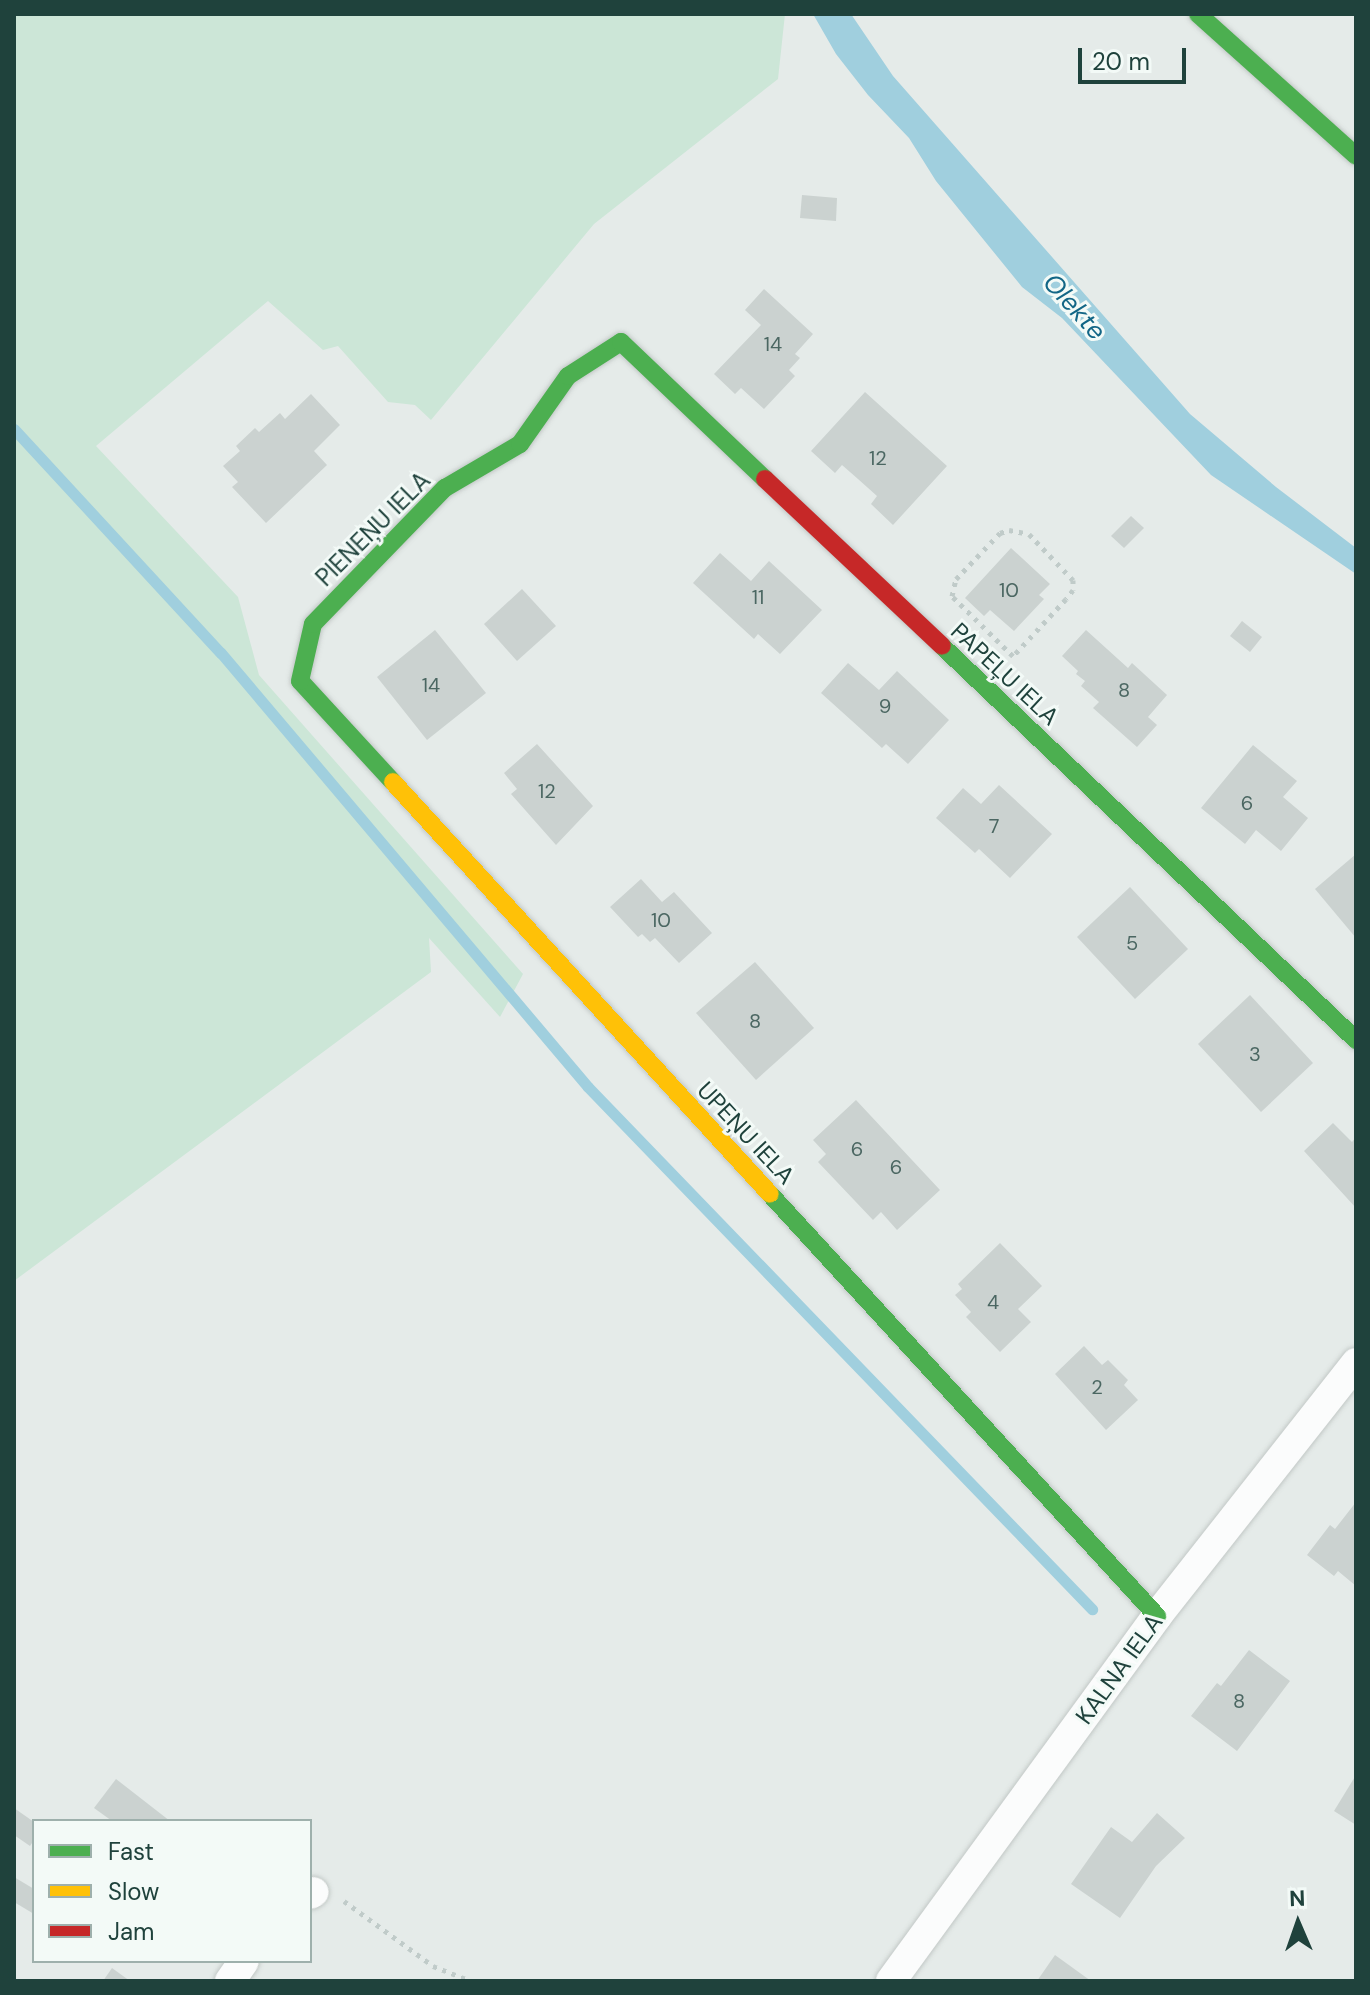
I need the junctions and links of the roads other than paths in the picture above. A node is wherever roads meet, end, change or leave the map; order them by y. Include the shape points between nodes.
1 (1198, 14) edge
2 (1356, 156) edge
3 (621, 342) joint
4 (300, 681) joint
5 (1356, 1040) edge
6 (1356, 1363) edge
7 (1157, 1616) junction
8 (243, 1963) edge
9 (230, 1981) edge
10 (891, 1981) edge

1 - 2 street
3 - 4 street, PIENEŅU IELA via 568,376 520,444 445,488 324,612 313,624
3 - 5 street, PAPEĻU IELA
4 - 7 street, UPEŅU IELA
6 - 7 street, KALNA IELA
7 - 10 street, KALNA IELA
8 - 9 street

